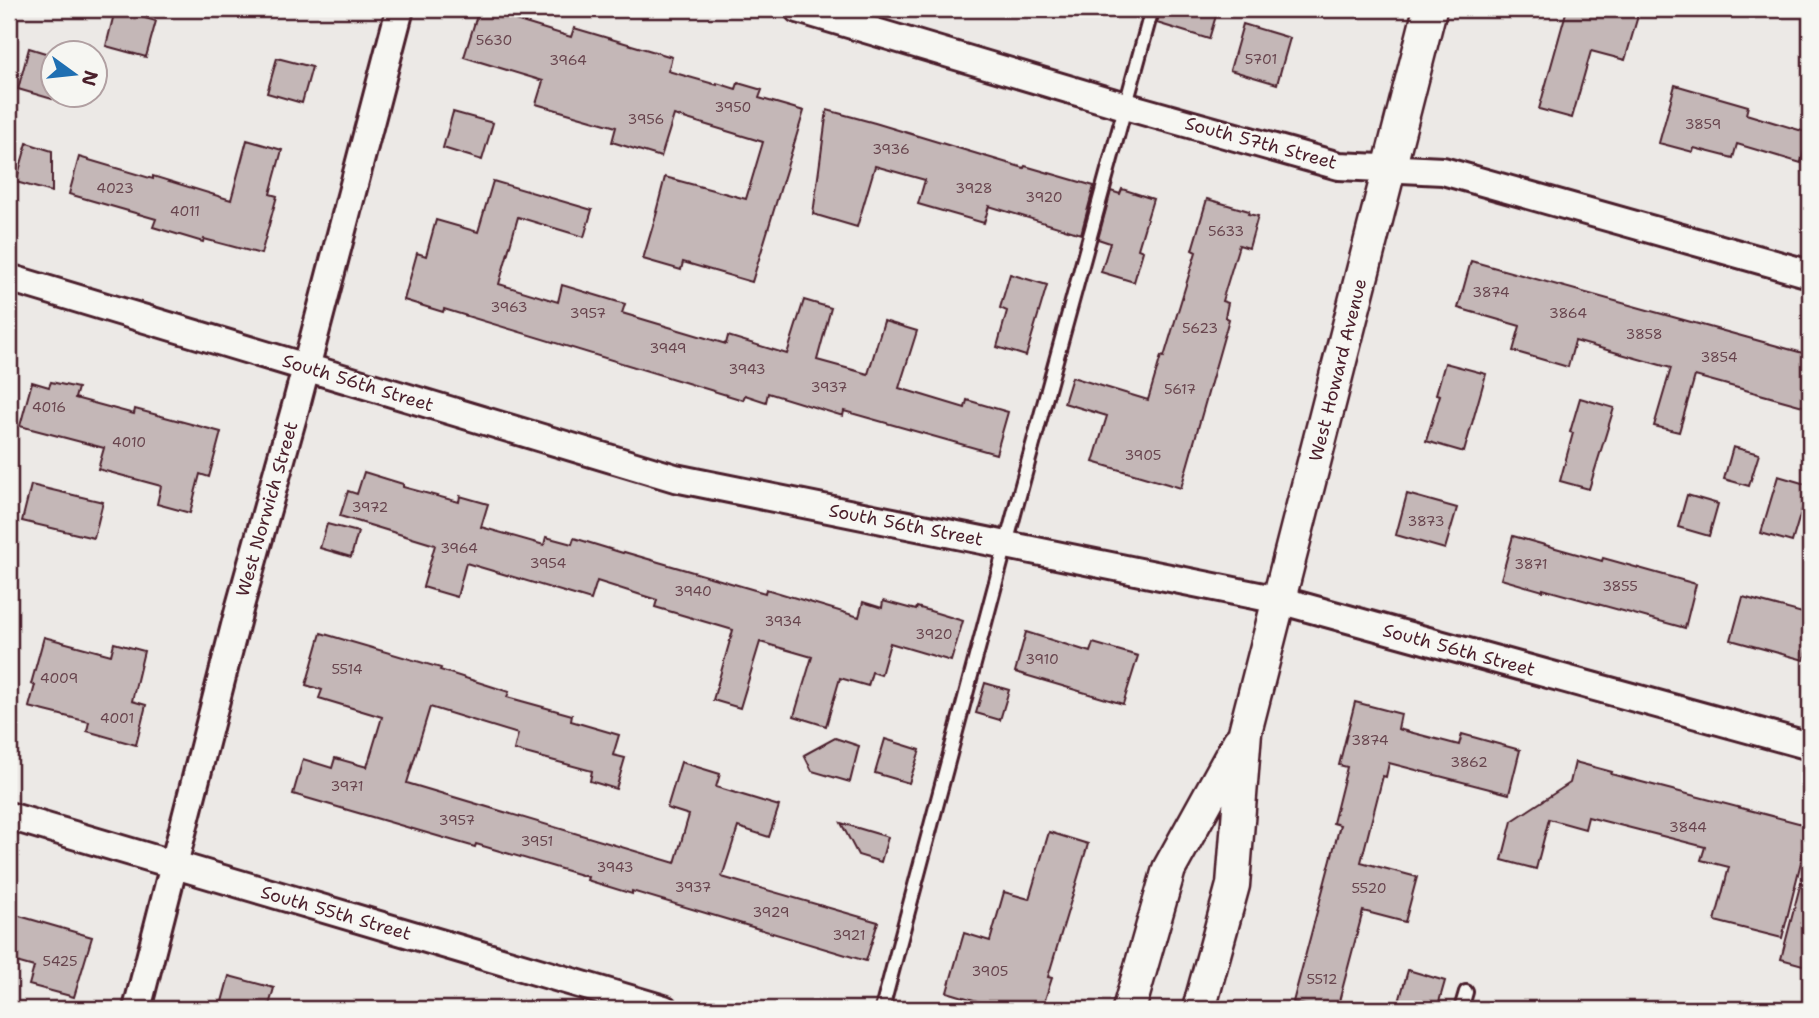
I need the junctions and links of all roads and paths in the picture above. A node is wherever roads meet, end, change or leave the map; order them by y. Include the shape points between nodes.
1 (400, 9) edge
2 (798, 9) edge
3 (1152, 9) edge
4 (1430, 9) edge
5 (1125, 106) junction
6 (1390, 168) junction
7 (1810, 274) edge
8 (9, 278) edge
9 (305, 368) junction
10 (1006, 545) junction
11 (1279, 600) junction
12 (1245, 732) junction
13 (1810, 747) edge
14 (9, 816) edge
15 (174, 866) junction
16 (1466, 992) dead end
17 (136, 1009) edge
18 (664, 1009) edge
19 (882, 1009) edge
20 (1129, 1009) edge
21 (1199, 1009) edge
22 (1461, 1009) edge

1 - 9 street, West Norwich Street
2 - 5 street, South 57th Street
3 - 5 lane
4 - 6 street, West Howard Avenue
5 - 6 street, South 57th Street via 1339,166
5 - 10 lane
6 - 7 street, South 57th Street via 1443,171
6 - 11 street, West Howard Avenue
8 - 9 street, South 56th Street
9 - 10 street, South 56th Street via 675,478
9 - 15 street, West Norwich Street
10 - 11 street, South 56th Street
10 - 19 lane
11 - 12 street, West Howard Avenue
11 - 13 street, South 56th Street
12 - 20 street, West Howard Avenue via 1169,869
12 - 21 street, West Howard Avenue via 1233,885
14 - 15 street, South 55th Street
15 - 17 street, West Norwich Street
15 - 18 street, South 55th Street
16 - 22 lane

